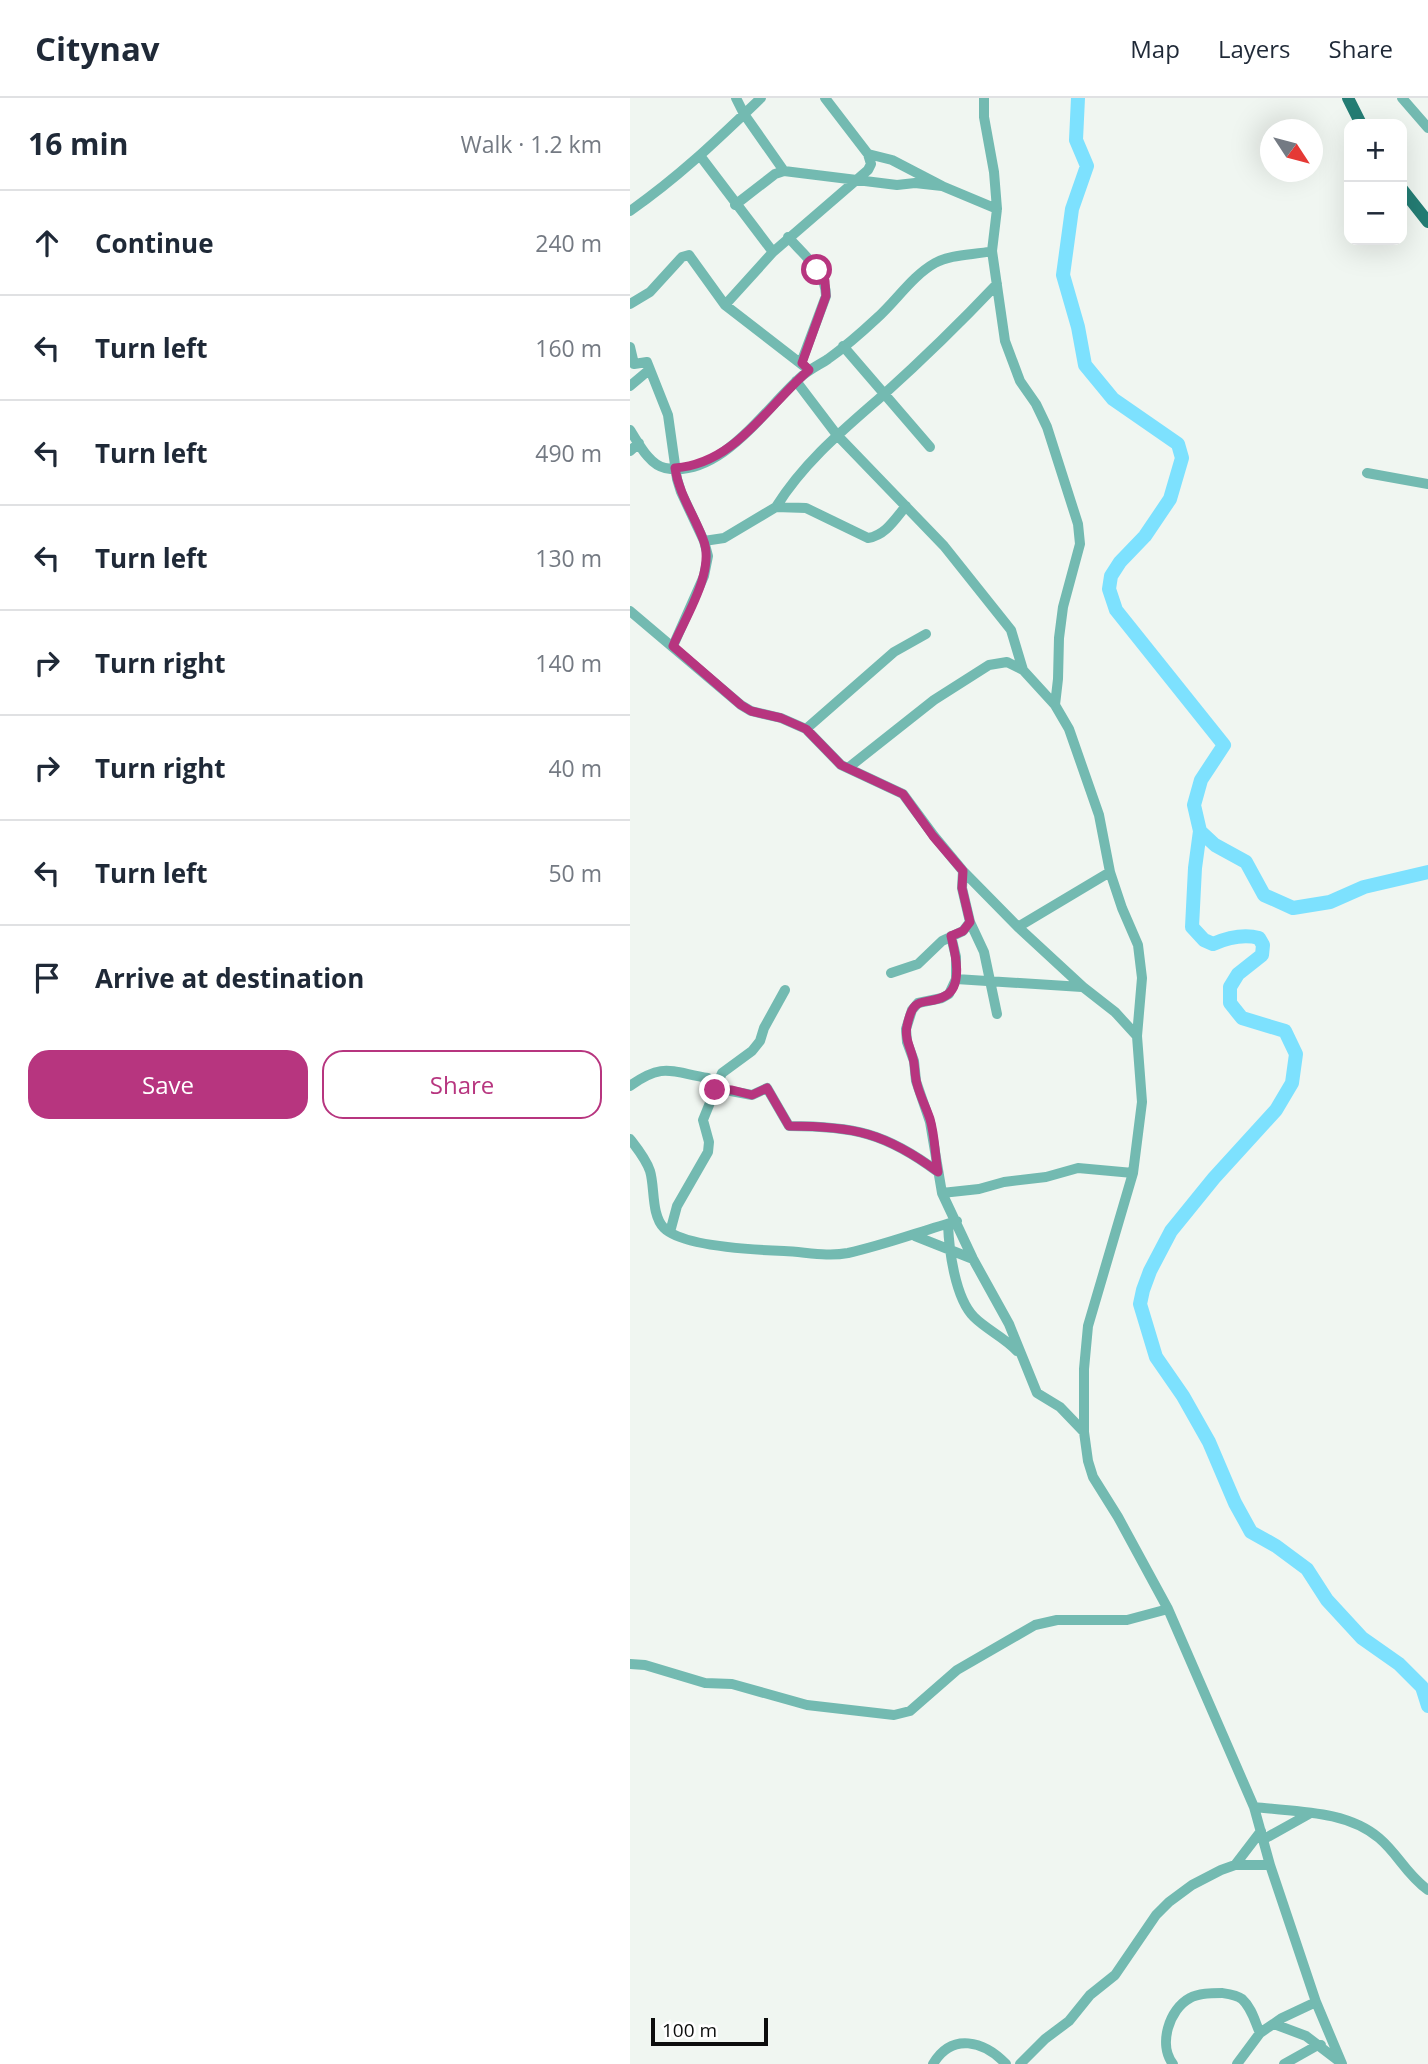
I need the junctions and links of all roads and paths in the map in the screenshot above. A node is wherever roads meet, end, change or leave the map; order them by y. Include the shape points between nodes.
1 (736, 98) edge
2 (761, 98) edge
3 (825, 98) edge
4 (984, 98) edge
5 (1348, 98) edge
6 (1402, 98) edge
7 (744, 114) junction
8 (1358, 119) edge
9 (1428, 128) edge
10 (868, 154) junction
11 (701, 157) junction
12 (784, 171) junction
13 (855, 179) junction
14 (942, 187) junction
15 (1407, 195) edge
16 (975, 200) junction
17 (735, 205) junction
18 (997, 209) junction
19 (630, 211) edge
20 (1428, 222) edge
21 (994, 228) junction
22 (788, 237) junction
23 (992, 251) junction
24 (773, 252) junction
25 (997, 284) junction
26 (630, 304) edge
27 (725, 304) junction
28 (844, 346) junction
29 (630, 347) edge
30 (632, 362) edge
31 (805, 367) junction
32 (649, 369) junction
33 (796, 381) junction
34 (630, 386) edge
35 (884, 394) junction
36 (630, 430) edge
37 (837, 435) junction
38 (639, 443) junction
39 (930, 447) dead end
40 (630, 451) edge
41 (675, 468) junction
42 (1367, 473) dead end
43 (1428, 484) edge
44 (906, 506) junction
45 (776, 507) junction
46 (704, 541) junction
47 (630, 611) edge
48 (926, 635) dead end
49 (673, 646) junction
50 (1023, 670) junction
51 (1055, 705) junction
52 (806, 729) junction
53 (848, 768) junction
54 (963, 871) junction
55 (1110, 872) junction
56 (970, 922) junction
57 (1018, 927) junction
58 (951, 936) junction
59 (891, 973) dead end
60 (956, 979) junction
61 (988, 980) junction
62 (1083, 987) junction
63 (785, 990) dead end
64 (997, 1014) dead end
65 (1137, 1036) junction
66 (630, 1086) edge
67 (715, 1088) junction
68 (630, 1139) edge
69 (938, 1172) junction
70 (1133, 1173) junction
71 (942, 1193) junction
72 (952, 1222) junction
73 (670, 1232) junction
74 (914, 1236) junction
75 (949, 1248) junction
76 (973, 1259) junction
77 (1021, 1356) junction
78 (1084, 1432) junction
79 (1168, 1609) junction
80 (630, 1664) edge
81 (1254, 1807) junction
82 (1310, 1814) junction
83 (1263, 1835) junction
84 (1270, 1865) junction
85 (1235, 1866) junction
86 (1428, 1890) edge
87 (1316, 2002) junction
88 (1274, 2024) junction
89 (1260, 2033) junction
90 (1318, 2045) junction
91 (1336, 2048) junction
92 (933, 2064) edge
93 (1006, 2064) edge
94 (1020, 2064) edge
95 (1173, 2064) edge
96 (1237, 2064) edge
97 (1284, 2064) edge
98 (1342, 2064) edge

1 - 7 street
2 - 7 street
3 - 10 street
4 - 18 street
5 - 8 main road
6 - 9 street
7 - 11 street
7 - 12 street
10 - 13 street via 868,170
10 - 14 street via 908,167
11 - 17 street
11 - 19 street
12 - 13 street
12 - 17 street
13 - 14 street
13 - 22 street
14 - 16 street
15 - 20 main road
16 - 18 street
16 - 21 street
17 - 24 street
18 - 21 street
21 - 23 street
22 - 24 street
22 - 31 street via 826,287
23 - 25 street
23 - 28 street via 935,263
24 - 27 street
25 - 35 street
25 - 51 street via 1008,352 1046,428 1078,524 1080,544 1063,607
26 - 27 street via 650,292 686,255
27 - 31 street
28 - 31 street
28 - 35 street
29 - 30 street
30 - 32 street via 647,362
31 - 33 street
32 - 34 street
32 - 41 street via 668,415
33 - 37 street
33 - 41 street via 721,454 702,464
35 - 37 street
35 - 39 street
36 - 38 street
37 - 44 street
37 - 45 street via 803,468
38 - 40 street
38 - 41 street via 661,467
41 - 46 street
42 - 43 street
44 - 45 street via 884,532 868,538 806,508
44 - 50 street via 934,533 1010,631
45 - 46 street via 724,538
46 - 49 street via 707,566
47 - 49 street
48 - 52 street via 894,652
49 - 52 street via 741,705
50 - 51 street
50 - 53 street via 1007,662 989,665 934,699
51 - 55 street via 1088,778
52 - 53 street
53 - 54 street via 903,794
54 - 56 street
54 - 57 street
55 - 57 street
55 - 65 street via 1138,945 1142,978
56 - 58 street
56 - 61 street via 984,953
57 - 62 street
58 - 59 street via 918,964
58 - 60 street
60 - 61 street
60 - 69 street via 949,994 918,1003 906,1028
61 - 62 street
61 - 64 street
62 - 65 street
63 - 67 street via 760,1041 722,1073
65 - 70 street via 1142,1102
66 - 67 street via 666,1069 708,1078
67 - 69 street via 752,1095 767,1088 789,1126 852,1129 902,1147
67 - 73 street via 704,1120 708,1152 677,1206
68 - 73 street via 649,1168 658,1219
69 - 71 street
70 - 71 street via 1078,1168
70 - 78 street via 1088,1326
71 - 72 street
72 - 74 street
72 - 75 street
72 - 76 street
73 - 74 street via 729,1248 822,1255
74 - 75 street
75 - 76 street
75 - 77 street via 964,1303
76 - 77 street
77 - 78 street via 1037,1393 1060,1407
78 - 79 street via 1093,1477
79 - 80 street via 1127,1620 1057,1620 1035,1625 957,1670 910,1711 894,1715 807,1705 732,1684 705,1684
79 - 81 street
81 - 82 street
81 - 83 street
82 - 83 street
82 - 86 street via 1363,1826
83 - 84 street
83 - 85 street
84 - 85 street
84 - 87 street
85 - 94 street via 1208,1876 1163,1908 1115,1975
87 - 88 street
87 - 91 street
88 - 89 street
88 - 90 street
89 - 95 street via 1240,1997 1217,1993 1189,1998 1168,2027 1166,2047
89 - 96 street
90 - 91 street
90 - 97 street
90 - 98 street
91 - 98 street
92 - 93 street via 950,2046 965,2043 992,2051

